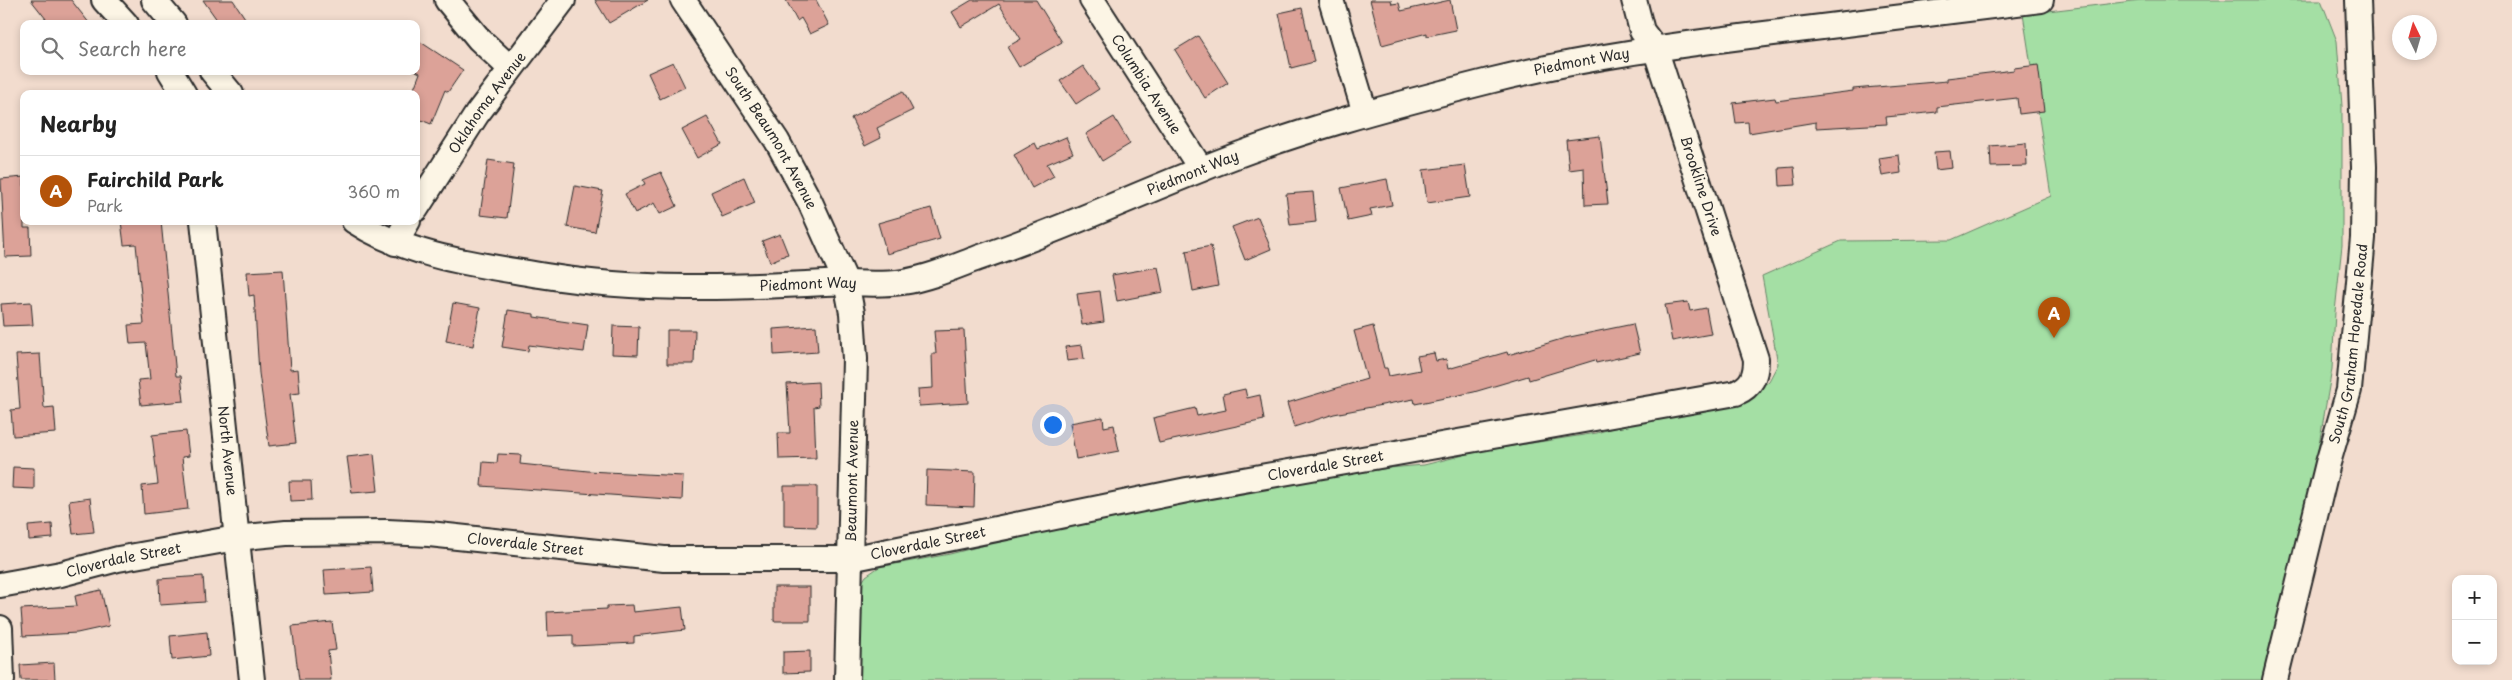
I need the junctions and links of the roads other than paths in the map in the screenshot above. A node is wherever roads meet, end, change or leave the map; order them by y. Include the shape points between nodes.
1 (104, 0) edge
2 (154, 0) edge
3 (447, 0) edge
4 (564, 0) edge
5 (684, 0) edge
6 (1092, 0) edge
7 (1331, 0) edge
8 (1634, 0) edge
9 (2041, 0) edge
10 (2358, 0) edge
11 (122, 20) edge
12 (171, 20) edge
13 (1655, 48) junction
14 (510, 68) junction
15 (172, 75) edge
16 (215, 75) edge
17 (182, 90) edge
18 (228, 90) edge
19 (1365, 113) junction
20 (1201, 169) junction
21 (420, 203) edge
22 (203, 225) edge
23 (361, 225) edge
24 (406, 225) edge
25 (395, 243) junction
26 (846, 282) junction
27 (1754, 377) joint
28 (236, 538) junction
29 (850, 559) junction
30 (0, 585) edge
31 (0, 628) edge
32 (2, 680) edge
33 (252, 680) edge
34 (847, 680) edge
35 (2275, 680) edge

1 - 11 street
2 - 12 street
3 - 14 street via 479,40
4 - 14 street, Oklahoma Avenue
5 - 26 street, South Beaumont Avenue via 776,141 810,202
6 - 20 street, Columbia Avenue
7 - 19 street
8 - 13 street, Brookline Drive via 1642,31
9 - 13 street, Piedmont Way
10 - 35 street, South Graham Hopedale Road via 2363,238 2351,377
13 - 19 street, Piedmont Way via 1495,80
13 - 27 street, Brookline Drive via 1756,359
14 - 21 street, Oklahoma Avenue
15 - 17 street
16 - 18 street
19 - 20 street, Piedmont Way
20 - 26 street, Piedmont Way via 1045,235 924,277 902,282
22 - 28 street, North Avenue
23 - 25 street, Piedmont Way
24 - 25 street
25 - 26 street, Piedmont Way via 472,264 621,286 726,288
26 - 29 street, Beaumont Avenue via 855,359
27 - 29 street, Cloverdale Street via 1750,384 1736,393 1187,490
28 - 29 street, Cloverdale Street via 387,532 664,559
28 - 30 street, Cloverdale Street
28 - 33 street, North Avenue
29 - 34 street, Beaumont Avenue
31 - 32 street

